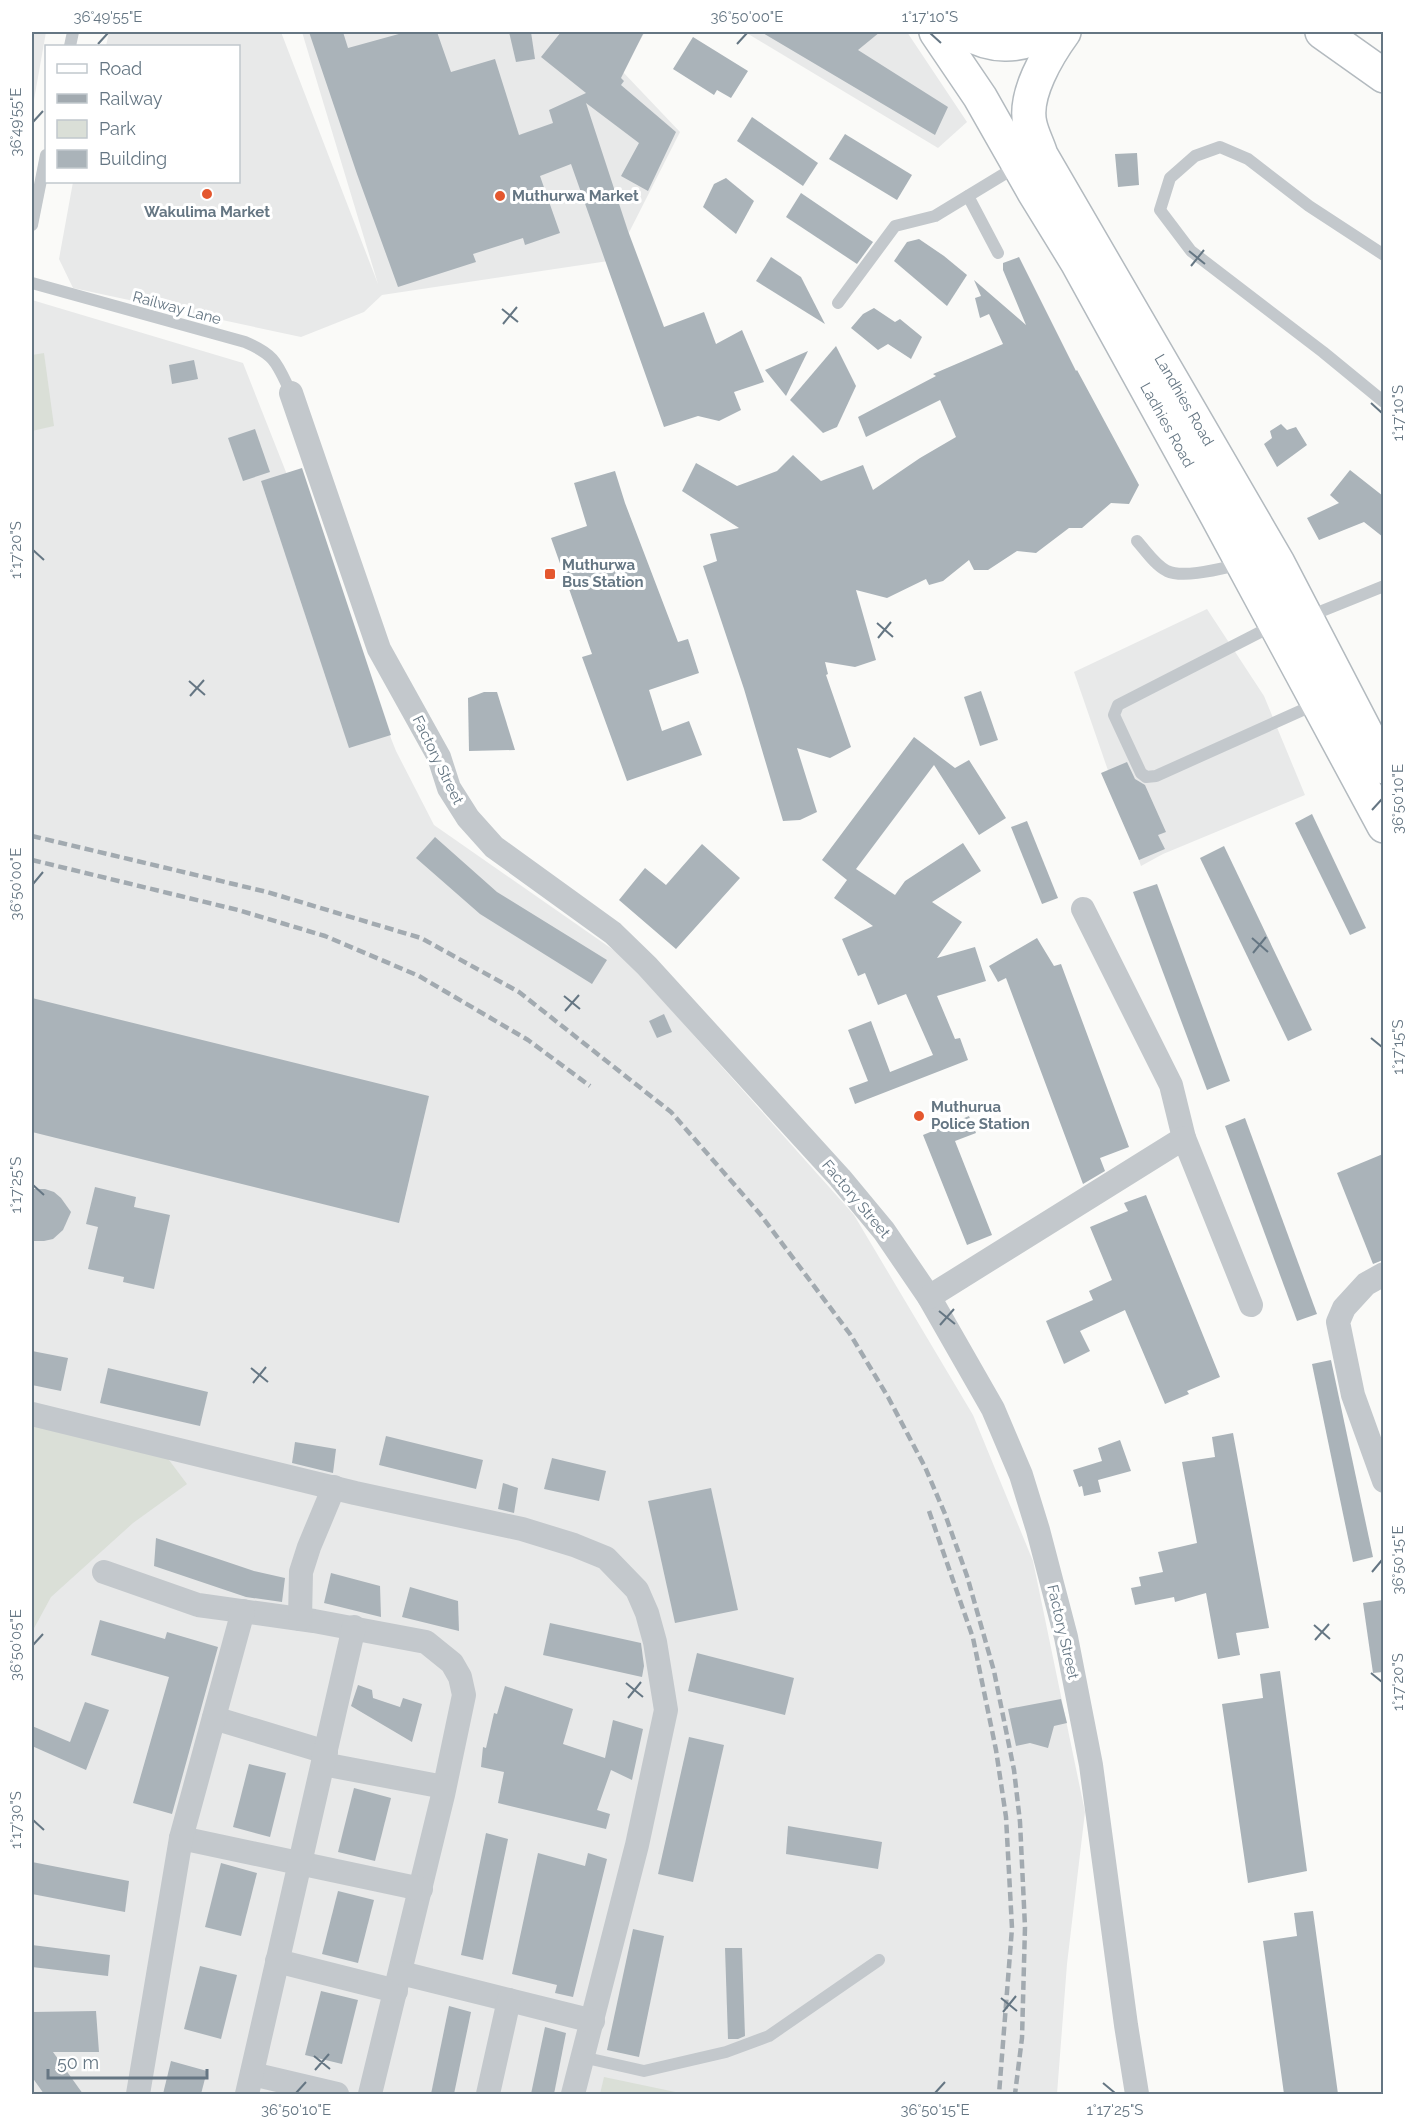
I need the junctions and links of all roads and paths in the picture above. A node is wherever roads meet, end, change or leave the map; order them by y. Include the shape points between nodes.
1 (936, 32) edge
2 (965, 32) edge
3 (1044, 32) edge
4 (1064, 32) edge
5 (1322, 32) edge
6 (1383, 76) edge
7 (45, 160) edge
8 (1020, 165) junction
9 (968, 196) junction
10 (32, 225) edge
11 (998, 253) dead end
12 (1383, 255) edge
13 (32, 283) edge
14 (837, 303) dead end
15 (291, 393) joint
16 (1383, 402) edge
17 (1137, 541) dead end
18 (1243, 564) junction
19 (1383, 586) edge
20 (1307, 617) junction
21 (1275, 625) junction
22 (1317, 703) junction
23 (1383, 767) edge
24 (1383, 826) edge
25 (1083, 909) dead end
26 (1184, 1138) junction
27 (1383, 1274) edge
28 (929, 1297) junction
29 (1251, 1305) dead end
30 (32, 1414) edge
31 (1383, 1481) edge
32 (334, 1487) junction
33 (104, 1572) dead end
34 (243, 1611) junction
35 (300, 1619) junction
36 (354, 1628) junction
37 (214, 1718) junction
38 (324, 1758) junction
39 (444, 1787) junction
40 (182, 1838) junction
41 (300, 1863) junction
42 (421, 1889) junction
43 (879, 1960) dead end
44 (278, 1961) junction
45 (398, 1982) junction
46 (509, 2000) junction
47 (593, 2021) junction
48 (582, 2057) junction
49 (249, 2084) edge
50 (138, 2094) edge
51 (336, 2094) edge
52 (370, 2094) edge
53 (488, 2094) edge
54 (573, 2094) edge
55 (1137, 2094) edge

1 - 8 main road, Ladhies Road
2 - 3 main road via 978,40 1002,45
4 - 20 main road, Landhies Road via 1032,90 1029,121 1041,155
5 - 6 main road
7 - 10 lane
8 - 9 lane
8 - 18 main road, Ladhies Road
9 - 11 lane
9 - 14 lane via 935,216 895,226
12 - 16 lane via 1248,159 1220,147 1194,156 1170,178 1160,210 1191,251
13 - 15 lane, Railway Lane via 265,350 279,367
15 - 28 street, Factory Street via 379,650 468,818 494,847 613,933 647,966 840,1178 884,1231
17 - 18 lane via 1169,573
18 - 21 main road, Ladhies Road
19 - 20 lane
20 - 23 main road, Landhies Road
21 - 22 main road, Ladhies Road
21 - 22 lane via 1118,705 1114,715 1141,773 1156,776
22 - 24 main road, Ladhies Road
25 - 26 street via 1171,1085
26 - 28 street
26 - 29 street
27 - 31 street via 1366,1284 1344,1308 1338,1322 1353,1395
28 - 55 street, Factory Street via 993,1409 1021,1474 1044,1551 1066,1637 1091,1765
30 - 32 street
32 - 35 street via 302,1572
32 - 47 street via 522,1528 574,1545 606,1558 637,1590 647,1613 666,1710
33 - 34 street via 198,1605
34 - 35 street
34 - 37 street
35 - 36 street
36 - 38 street
36 - 39 street via 426,1642 452,1663 460,1677 464,1695
37 - 38 street
37 - 40 street
38 - 39 street
38 - 41 street
39 - 42 street
40 - 41 street
40 - 50 street
41 - 42 street
41 - 44 street
42 - 45 street
43 - 48 lane via 769,2037 726,2052 644,2071
44 - 45 street
44 - 49 street
45 - 46 street
45 - 52 street
46 - 47 street
46 - 53 street
47 - 48 street
48 - 54 street
49 - 51 street

